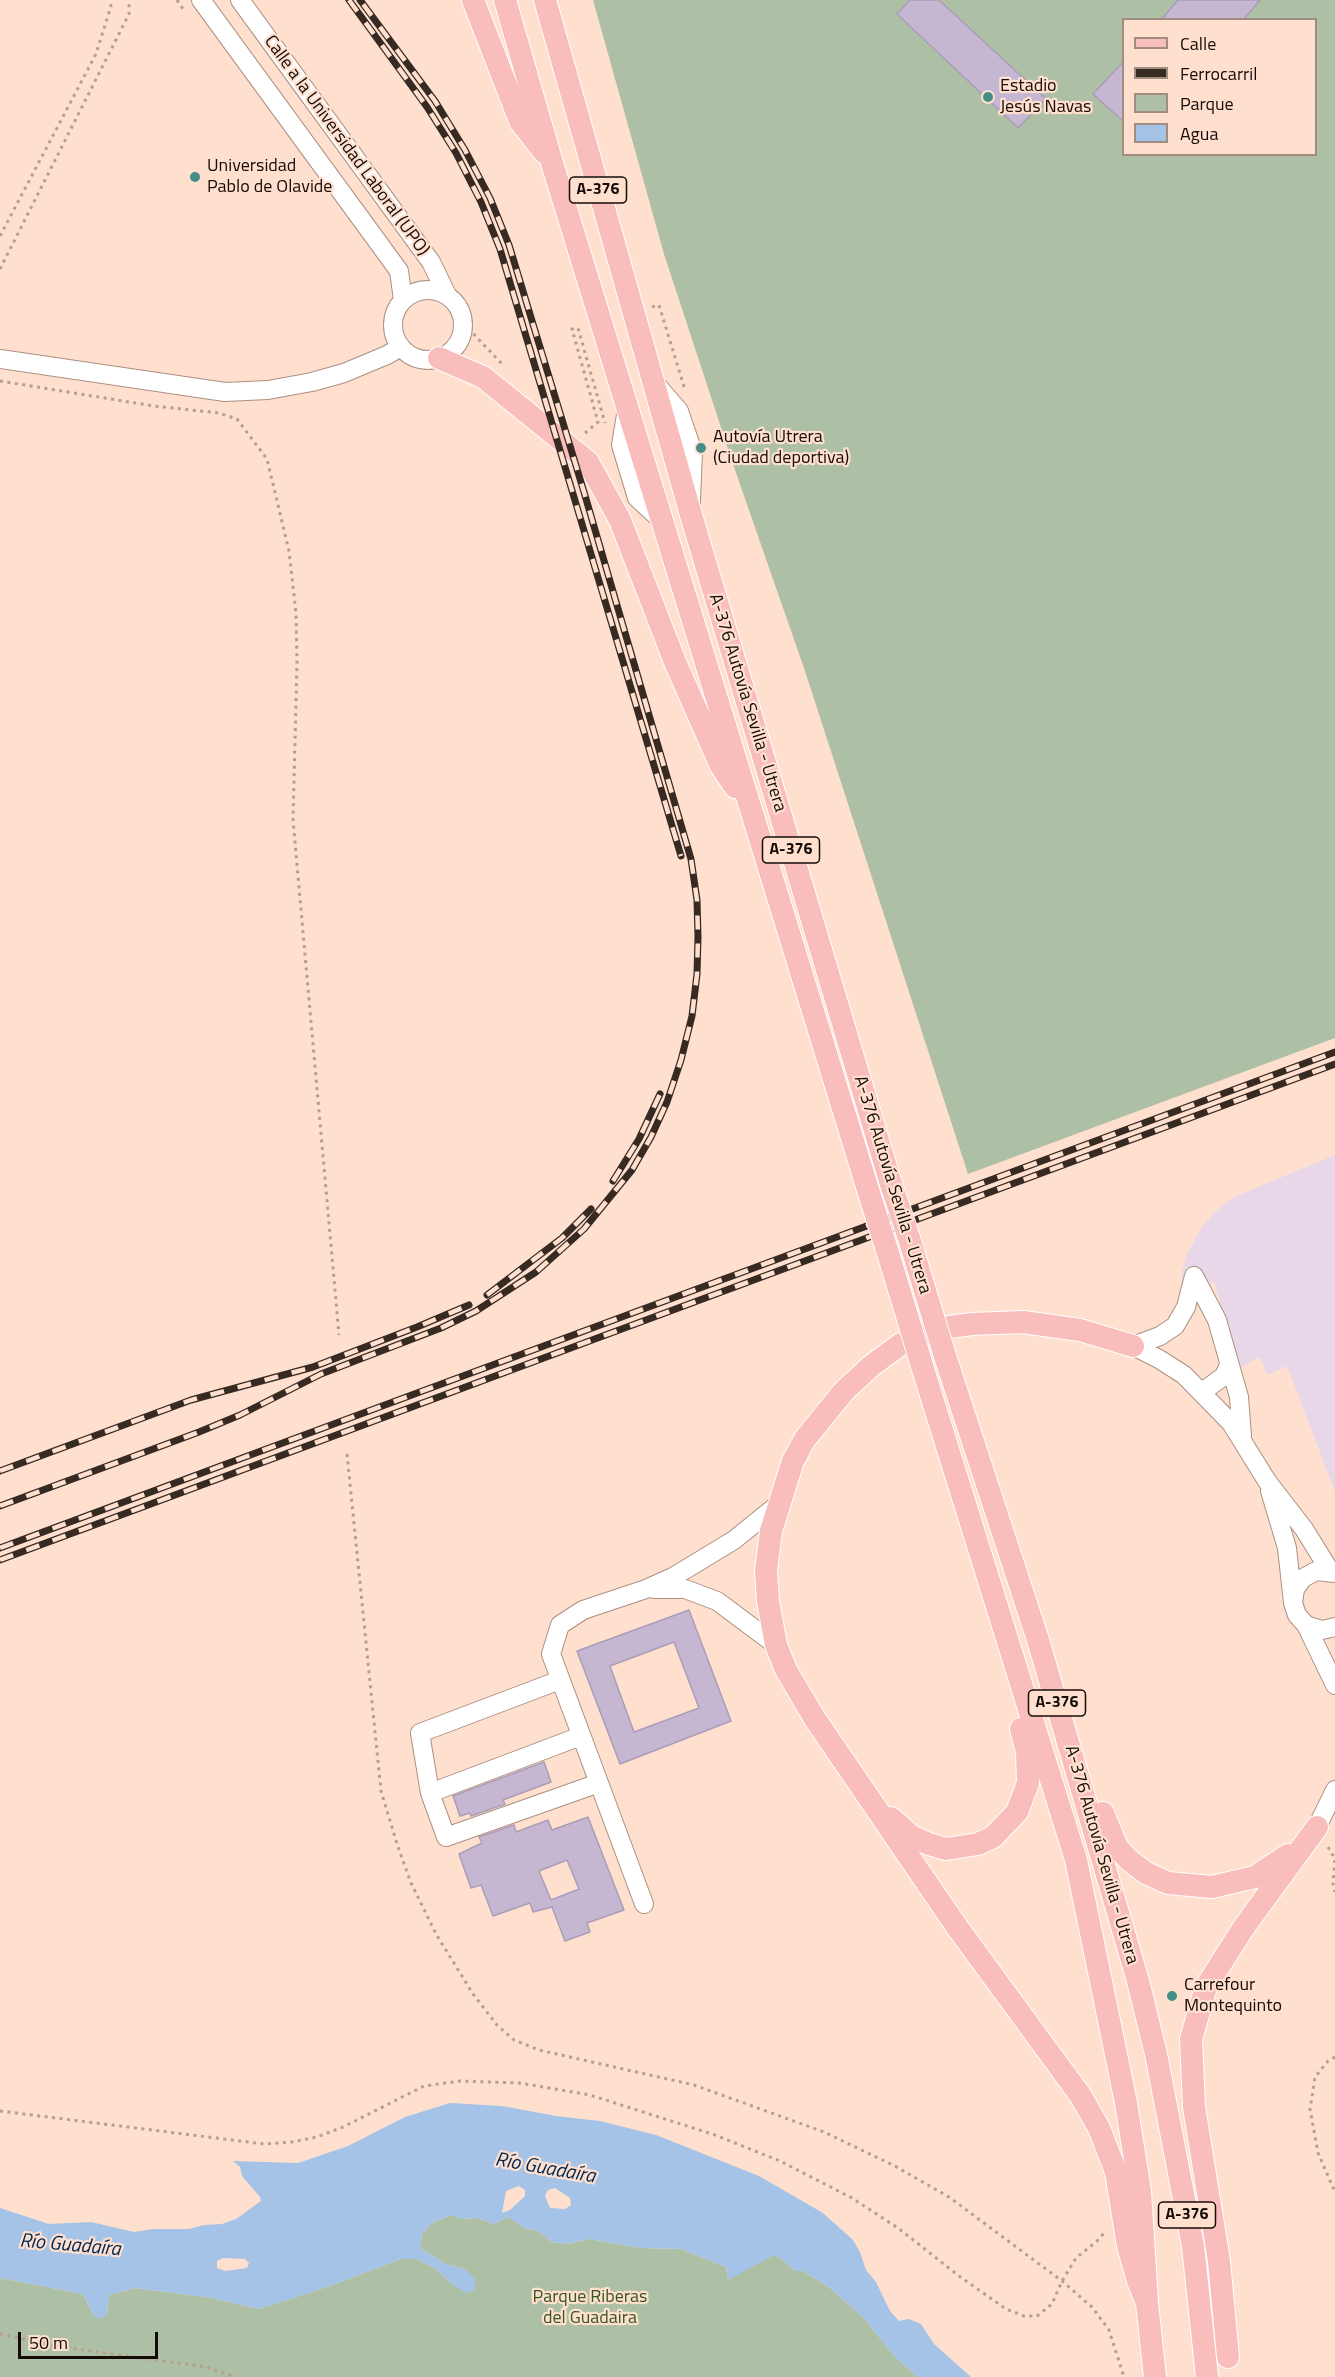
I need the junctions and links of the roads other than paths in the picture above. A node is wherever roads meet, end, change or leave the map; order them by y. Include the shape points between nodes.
1 (201, 0) edge
2 (240, 0) edge
3 (474, 0) edge
4 (505, 0) edge
5 (545, 0) edge
6 (276, 50) junction
7 (251, 68) junction
8 (552, 163) junction
9 (447, 296) junction
10 (403, 300) junction
11 (401, 347) junction
12 (439, 358) junction
13 (0, 359) edge
14 (750, 808) junction
15 (1133, 1346) junction
16 (1229, 1365) junction
17 (1202, 1392) junction
18 (1243, 1443) junction
19 (1267, 1481) junction
20 (781, 1502) junction
21 (1332, 1572) edge
22 (989, 1586) junction
23 (646, 1589) junction
24 (1293, 1603) junction
25 (1306, 1625) junction
26 (1335, 1627) edge
27 (1038, 1640) junction
28 (776, 1645) junction
29 (560, 1680) junction
30 (1335, 1685) edge
31 (581, 1736) junction
32 (599, 1783) junction
33 (863, 1789) junction
34 (1335, 1790) edge
35 (430, 1793) junction
36 (1335, 1814) edge
37 (1317, 1826) junction
38 (1301, 1846) junction
39 (644, 1904) dead end
40 (1156, 2054) junction
41 (1147, 2303) junction
42 (1151, 2345) junction
43 (1230, 2367) edge
44 (1150, 2377) edge
45 (1155, 2377) edge
46 (1207, 2377) edge

1 - 7 street, Calle a la Universidad Laboral (UPO)
2 - 6 street, Calle a la Universidad Laboral (UPO)
3 - 8 main road via 520,121
4 - 8 main road, A-376 Autovía Sevilla - Utrera / A-376
5 - 27 main road, A-376 Autovía Sevilla - Utrera / A-376, bridge via 691,515 891,1184
6 - 7 street
6 - 9 street, Calle a la Universidad Laboral (UPO) via 431,262
7 - 10 street, Calle a la Universidad Laboral (UPO) via 399,271
8 - 14 main road, A-376 Autovía Sevilla - Utrera / A-376
9 - 10 street via 428,290
9 - 12 street via 459,308 463,324 458,343
10 - 11 street via 393,320
11 - 12 street via 414,357
11 - 13 street via 344,373 312,382 225,392
12 - 14 main road via 483,377 588,462 620,520 675,662 721,766
14 - 22 main road, A-376 Autovía Sevilla - Utrera / A-376, bridge
15 - 16 street via 1175,1326 1186,1307 1194,1276 1217,1320
15 - 17 street via 1184,1375
15 - 20 main road via 1080,1330 1023,1323 972,1324 921,1335 871,1366 821,1418 793,1461
16 - 17 street via 1224,1376
16 - 18 street via 1239,1397
17 - 18 street via 1231,1423
18 - 19 street
19 - 21 street
19 - 24 street via 1287,1548
20 - 23 street via 734,1540
20 - 28 main road via 771,1531 766,1571
21 - 24 street via 1316,1571 1303,1578 1295,1589
22 - 33 main road via 996,1634 1027,1752 1028,1783 1017,1812 993,1837 978,1844 946,1849 911,1836
22 - 41 main road, A-376 Autovía Sevilla - Utrera / A-376 via 1076,1860 1098,1959 1140,2191
23 - 28 street via 685,1589 717,1601
23 - 29 street via 583,1610 560,1625 551,1654
24 - 25 street
25 - 26 street via 1322,1630
25 - 30 street
27 - 38 main road via 1110,1832 1129,1860 1168,1883 1212,1887 1256,1877
27 - 40 main road, A-376 Autovía Sevilla - Utrera / A-376
28 - 33 main road via 815,1719
29 - 31 street
29 - 35 street via 420,1732
31 - 32 street
31 - 35 street
32 - 35 street via 446,1837
32 - 39 street
33 - 41 main road via 1100,2128 1116,2172 1128,2246
34 - 37 street
36 - 37 street
37 - 38 main road
38 - 43 main road via 1206,1987 1191,2039 1194,2107 1219,2261
40 - 43 main road via 1187,2138
40 - 46 main road, A-376 Autovía Sevilla - Utrera / A-376 via 1193,2246
41 - 42 main road, A-376 Autovía Sevilla - Utrera / A-376
42 - 44 main road
42 - 45 main road, A-376

